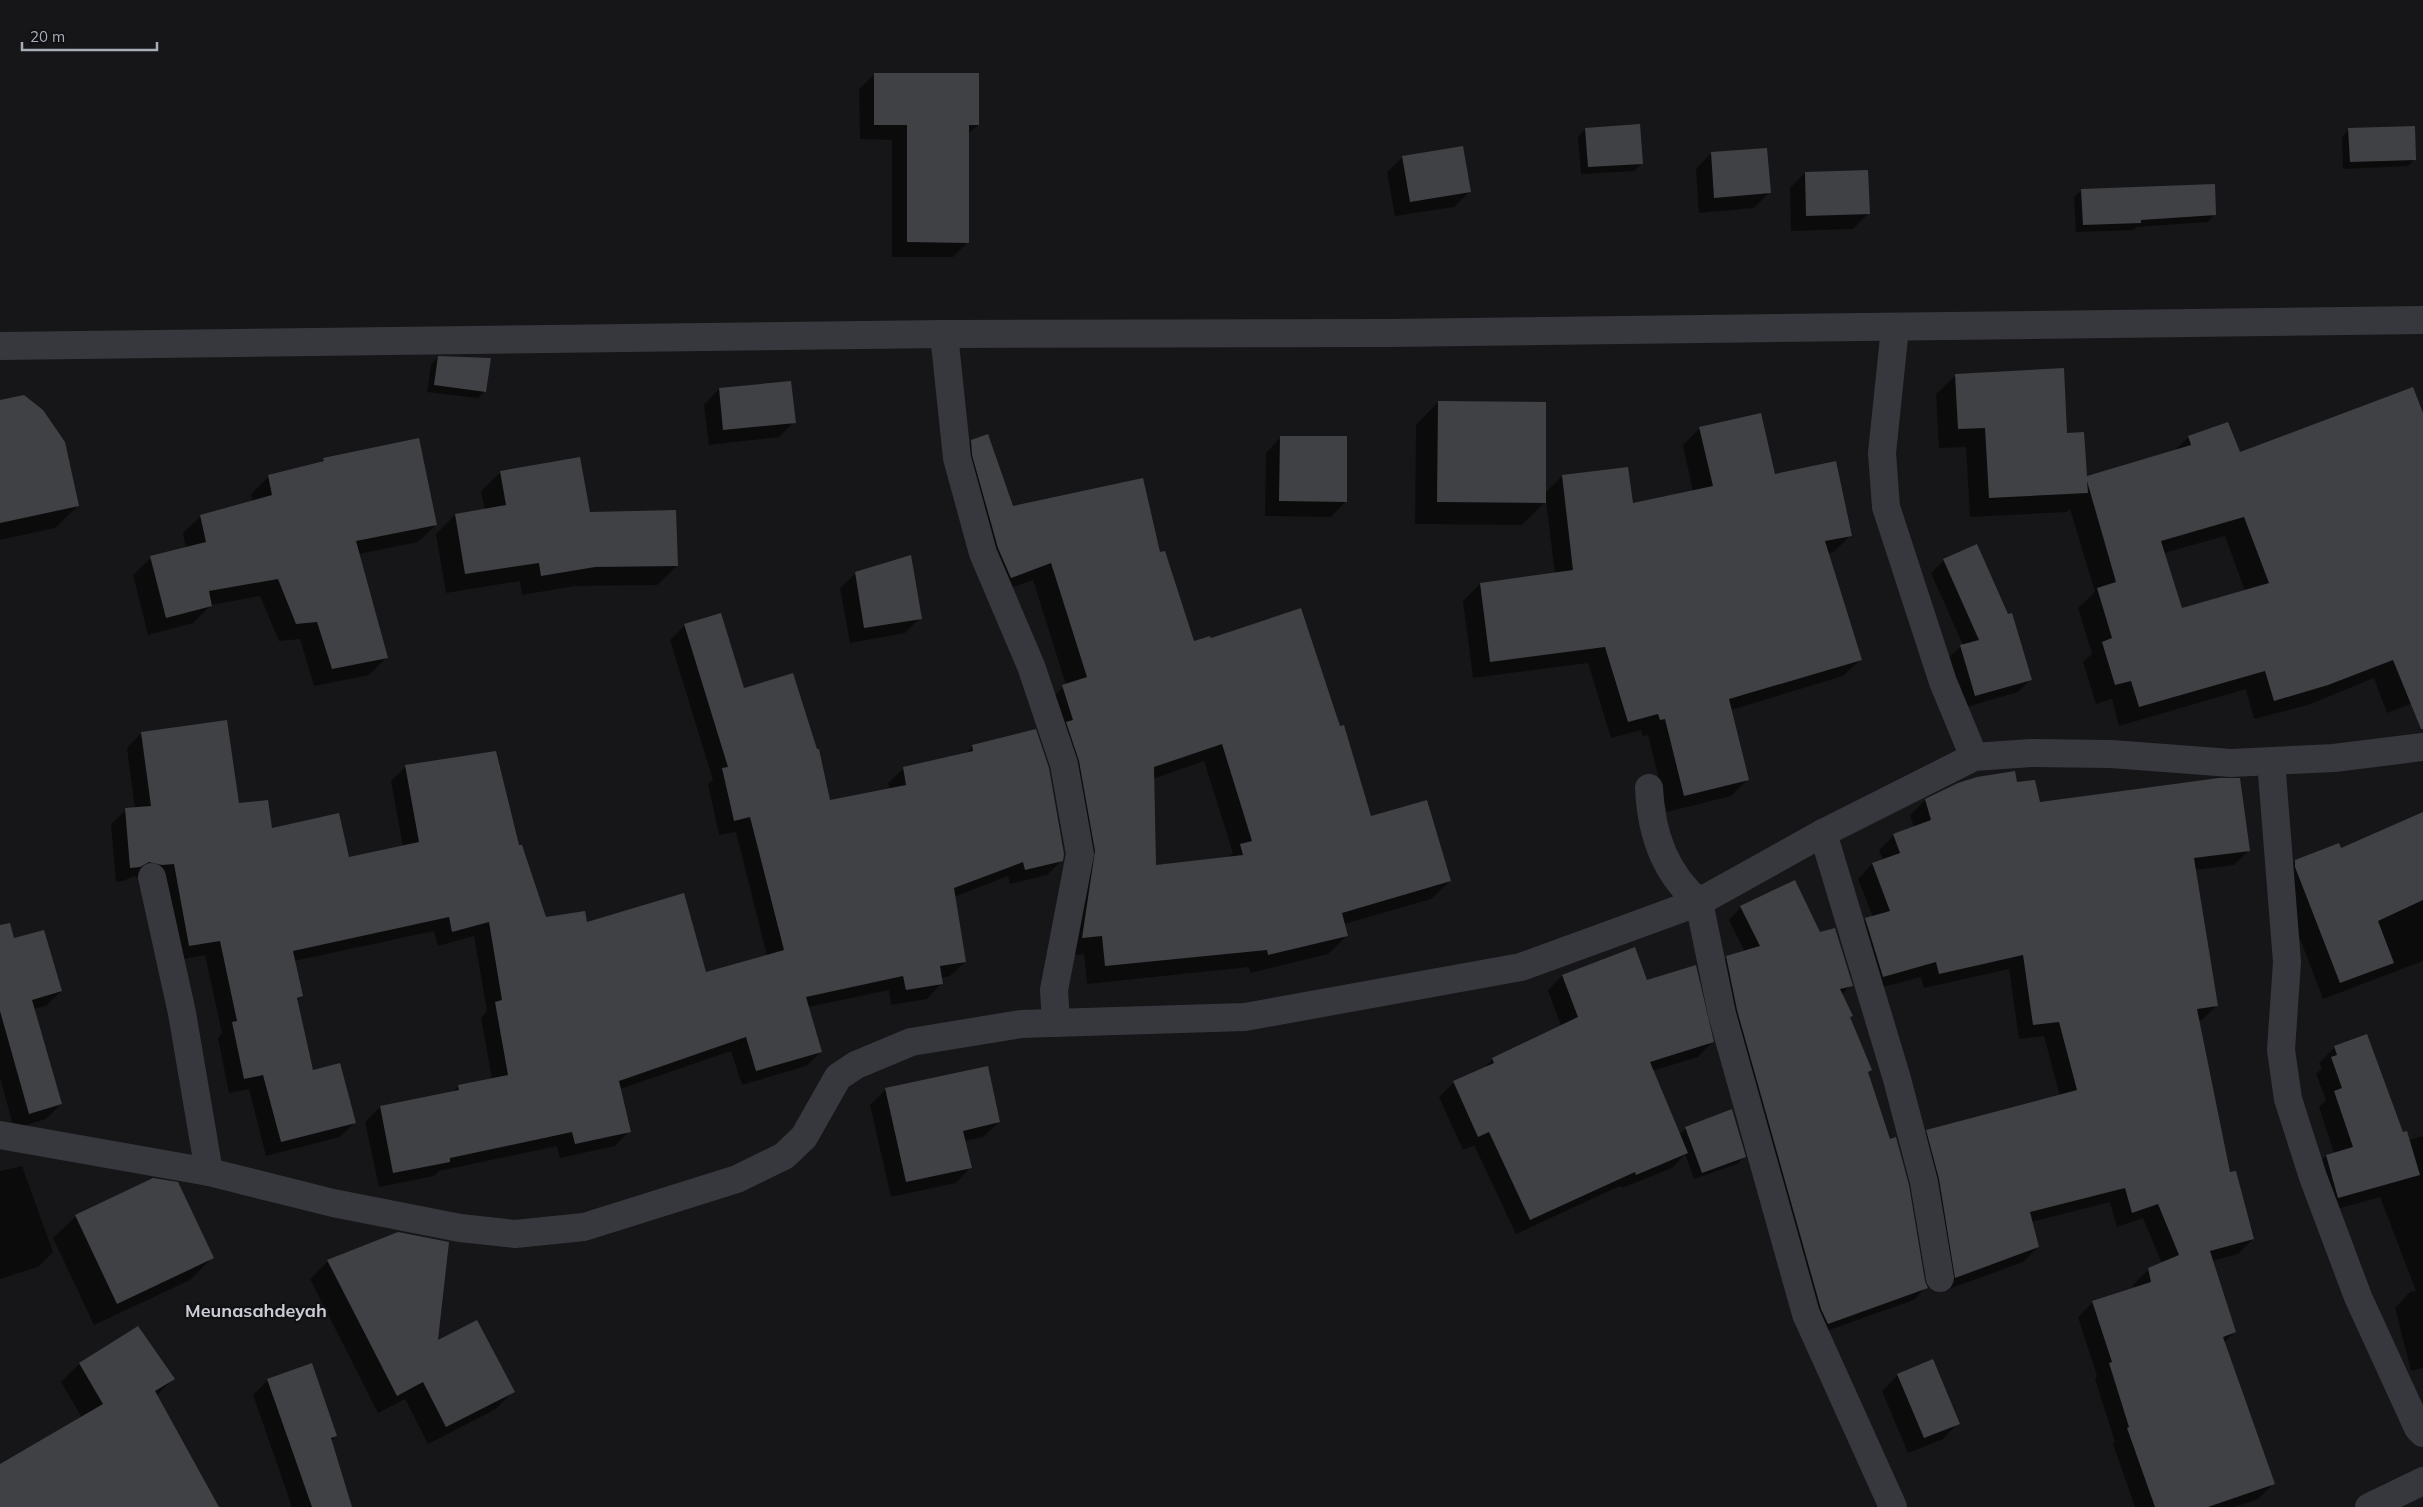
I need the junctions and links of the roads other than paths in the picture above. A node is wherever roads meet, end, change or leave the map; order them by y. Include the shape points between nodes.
1 (2422, 323) edge
2 (1895, 328) junction
3 (944, 334) junction
4 (0, 346) edge
5 (2423, 747) edge
6 (1974, 757) junction
7 (2270, 761) junction
8 (1649, 788) dead end
9 (1823, 833) junction
10 (152, 877) dead end
11 (1699, 902) junction
12 (1056, 1024) junction
13 (0, 1135) edge
14 (209, 1172) junction
15 (1940, 1278) dead end
16 (2423, 1433) edge
17 (2423, 1481) edge
18 (1893, 1507) edge
19 (2369, 1507) edge

1 - 2 street
2 - 3 street
2 - 6 street via 1882,453 1886,507 1943,682
3 - 4 street
3 - 12 street via 958,458 983,553 1031,666 1064,764 1080,854 1054,990
5 - 7 street via 2334,758
6 - 7 street via 2040,753 2111,754 2231,763
6 - 9 street
7 - 16 street via 2287,962 2281,1050 2288,1099 2358,1297
8 - 11 street via 1650,814 1661,851 1686,892
9 - 11 street
9 - 15 street via 1897,1079 1924,1182
10 - 14 street via 182,1013
11 - 12 street via 1521,967 1245,1018
11 - 18 street via 1722,1014 1806,1314
12 - 14 street via 1021,1024 911,1042 856,1064 838,1077 804,1137 784,1156 737,1179 584,1227 515,1234 460,1228 333,1203
13 - 14 street
17 - 19 street

